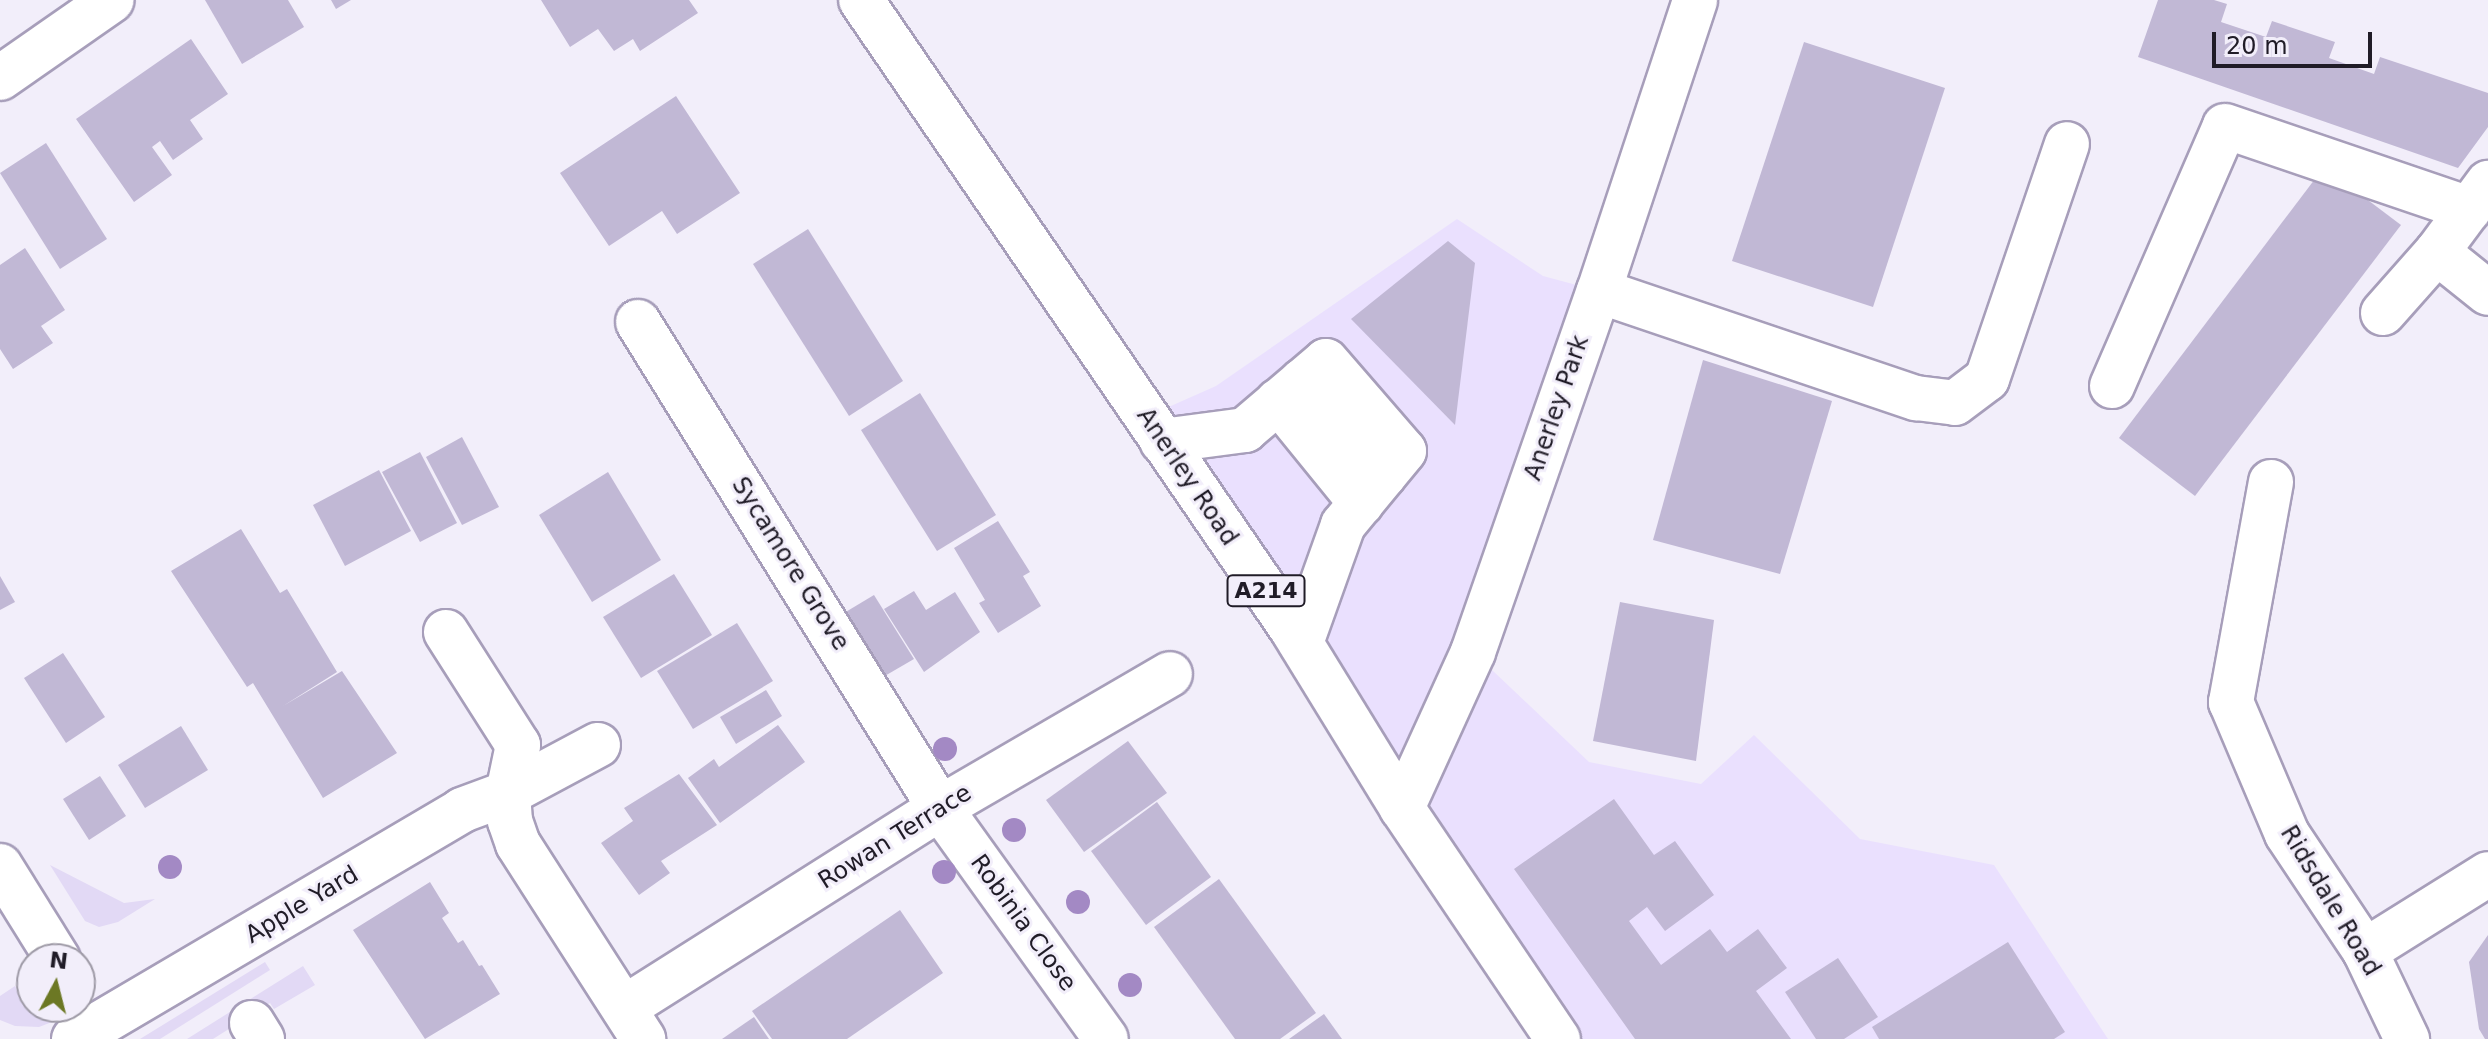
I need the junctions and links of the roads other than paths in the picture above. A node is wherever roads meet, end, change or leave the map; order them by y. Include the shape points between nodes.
1 (112, 0) edge
2 (861, 0) edge
3 (1695, 0) edge
4 (0, 78) edge
5 (2067, 144) dead end
6 (2478, 196) edge
7 (2437, 252) junction
8 (1599, 291) junction
9 (2488, 293) edge
10 (2383, 313) dead end
11 (638, 322) dead end
12 (2112, 386) dead end
13 (1290, 391) junction
14 (1162, 441) junction
15 (2271, 482) dead end
16 (1373, 489) junction
17 (446, 632) dead end
18 (1301, 643) junction
19 (1170, 674) dead end
20 (598, 745) dead end
21 (508, 793) junction
22 (940, 808) junction
23 (1402, 808) junction
24 (0, 866) edge
25 (2488, 874) edge
26 (48, 943) edge
27 (2365, 951) junction
28 (96, 1012) edge
29 (634, 1024) edge
30 (1106, 1039) edge
31 (1558, 1039) edge
32 (2407, 1039) edge

1 - 4 street
2 - 14 street, Anerley Road / A214
3 - 8 street, Anerley Park
5 - 8 street via 1987,379 1955,403 1916,398
6 - 7 street
6 - 12 street via 2225,126
7 - 9 street
7 - 10 street
8 - 23 street, Anerley Park via 1473,652
11 - 22 street, Sycamore Grove
13 - 14 street via 1245,430
13 - 16 street
13 - 16 street via 1326,361 1404,451
14 - 18 street, Anerley Road / A214
15 - 27 street, Ridsdale Road via 2231,702 2287,834
16 - 18 street via 1343,525
17 - 21 street via 518,745
18 - 23 street, Anerley Road / A214
19 - 22 street, Rowan Terrace
20 - 21 street, Apple Yard
21 - 28 street, Apple Yard via 462,810
21 - 29 street via 518,844
22 - 29 street, Rowan Terrace
22 - 30 street, Robinia Close
23 - 31 street, Anerley Road / A214
24 - 26 street
25 - 27 street
27 - 32 street, Ridsdale Road

